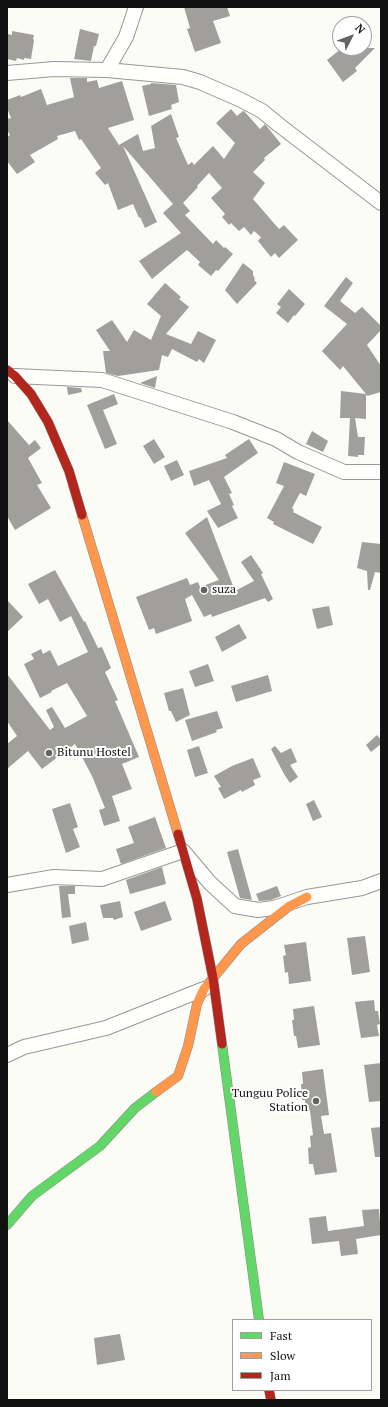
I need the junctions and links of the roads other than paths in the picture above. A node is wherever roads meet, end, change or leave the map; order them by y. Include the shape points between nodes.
1 (136, 7) edge
2 (107, 70) junction
3 (7, 72) edge
4 (381, 203) edge
5 (11, 373) edge
6 (381, 472) edge
7 (183, 851) junction
8 (381, 881) edge
9 (7, 885) edge
10 (307, 897) junction
11 (213, 978) junction
12 (204, 989) junction
13 (7, 1055) edge
14 (7, 1225) edge
15 (259, 1319) edge

1 - 2 street via 126,37
2 - 3 street
2 - 4 street via 183,77 239,99 262,111
5 - 6 street via 102,380 233,422 276,439 298,452 344,472
5 - 7 main road via 31,394 48,422 69,471
7 - 9 street via 102,879 54,877
7 - 10 street via 210,883 235,906 258,910 274,908
7 - 11 main road via 197,899
8 - 10 street via 362,888
10 - 11 main road via 288,907 241,944
11 - 12 main road
11 - 15 main road
12 - 13 street via 106,1028 24,1047
12 - 14 main road via 197,1004 188,1046 178,1076 134,1108 100,1146 32,1196

